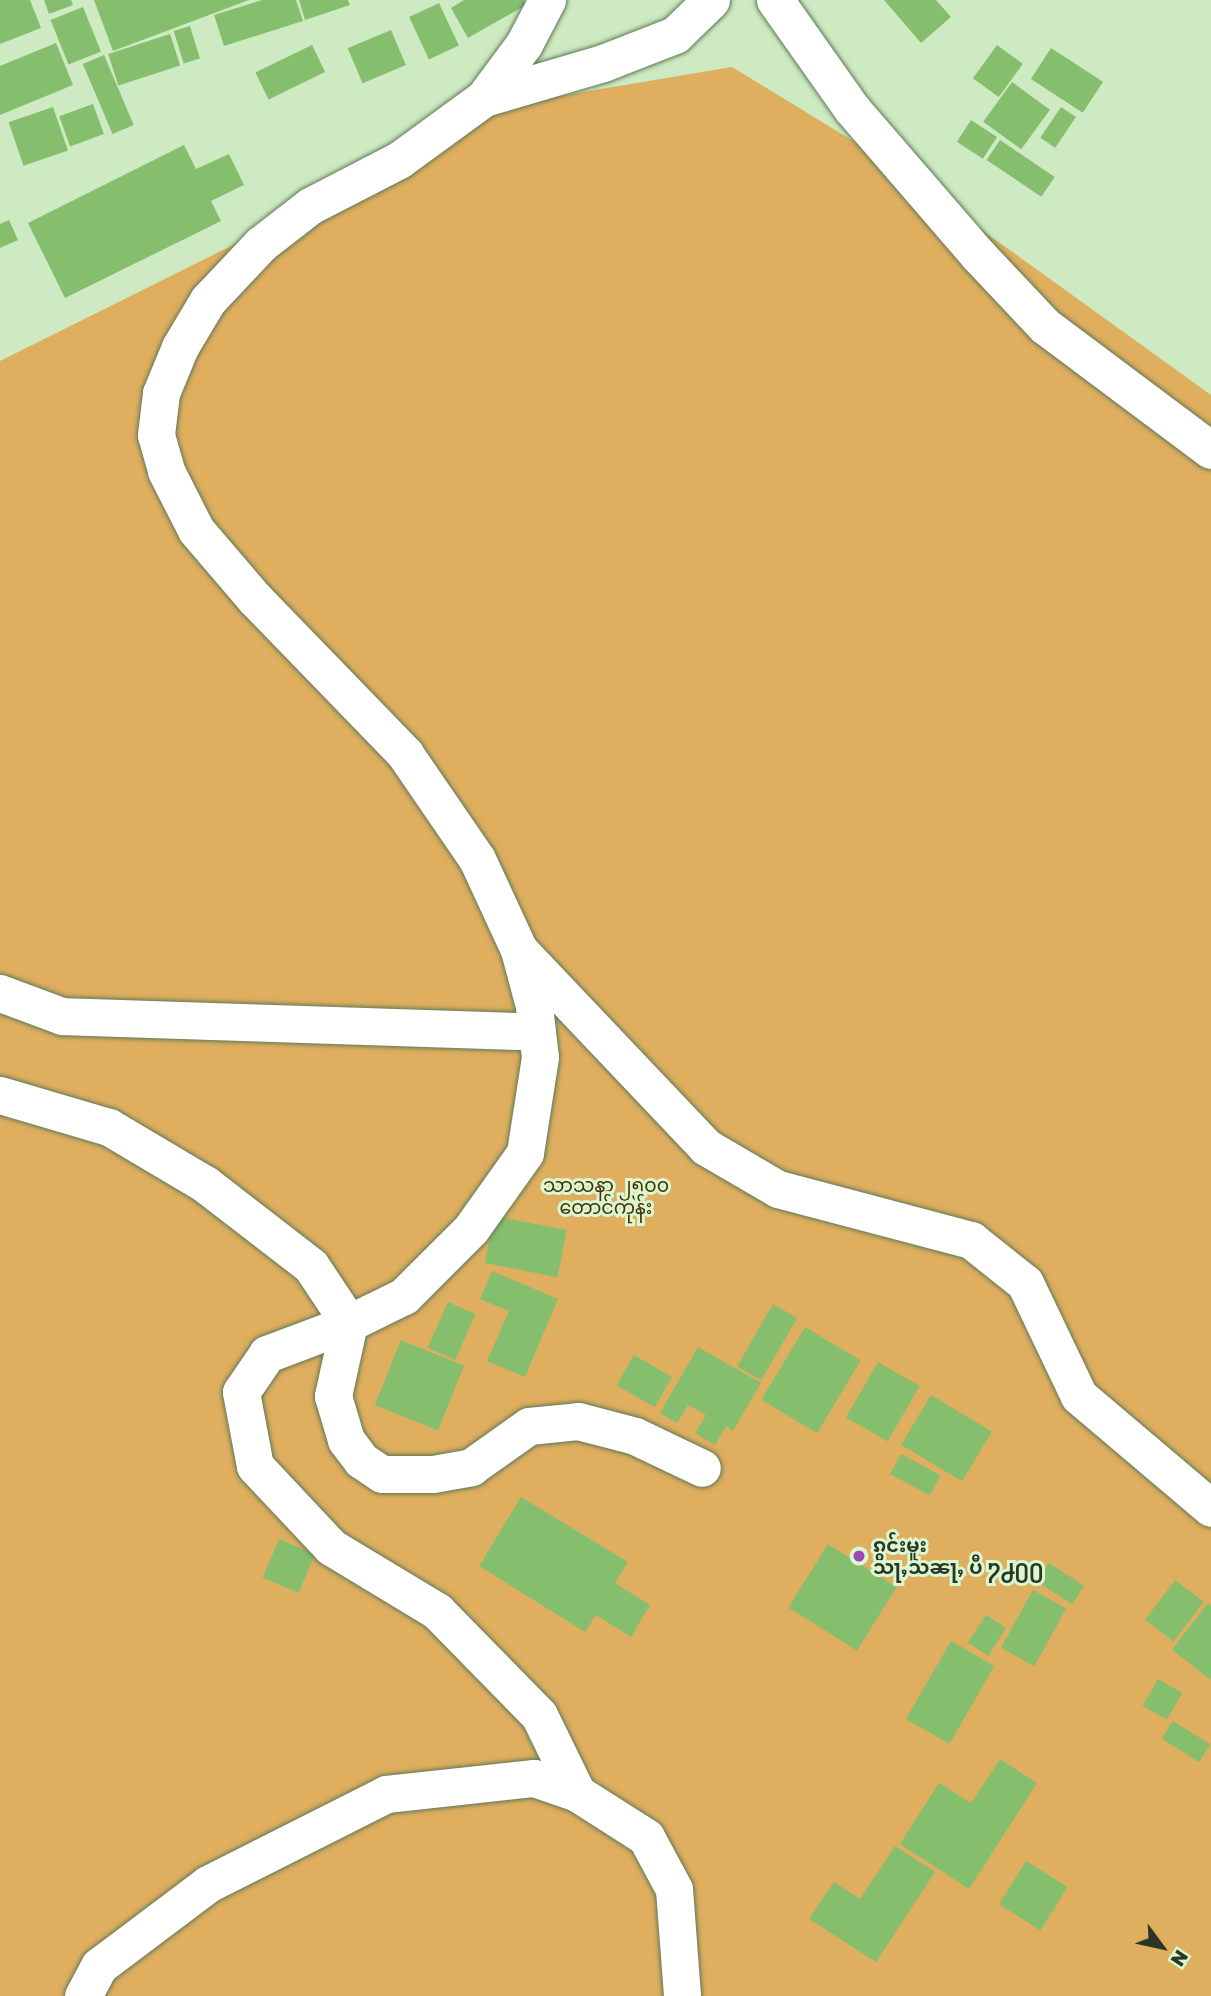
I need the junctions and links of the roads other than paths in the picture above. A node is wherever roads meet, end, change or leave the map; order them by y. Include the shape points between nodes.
1 (547, 0) edge
2 (711, 0) edge
3 (775, 0) edge
4 (484, 98) junction
5 (1211, 450) edge
6 (520, 950) junction
7 (0, 993) edge
8 (537, 1032) junction
9 (0, 1095) edge
10 (349, 1323) junction
11 (702, 1468) dead end
12 (1211, 1508) edge
13 (578, 1793) junction
14 (83, 1996) edge
15 (682, 1996) edge

1 - 4 street via 524,44
2 - 4 street via 675,35 603,64
3 - 5 street via 852,110 1045,326
4 - 6 street via 399,160 310,206 261,244 208,300 180,347 160,393 156,435 166,471 196,530 405,754 477,859
6 - 8 street
6 - 12 street via 706,1147 778,1189 971,1240 1025,1283 1079,1396
7 - 8 street via 62,1016
8 - 10 street via 540,1057 526,1153 471,1229 404,1296
9 - 10 street via 109,1126 205,1184 311,1266
10 - 11 street via 333,1396 346,1440 361,1460 382,1474 433,1474 471,1467 529,1426 578,1421 635,1436
10 - 13 street via 267,1354 241,1392 255,1466 331,1547 437,1611 539,1714
13 - 14 street via 534,1778 387,1794 208,1884 99,1966
13 - 15 street via 646,1836 674,1889

